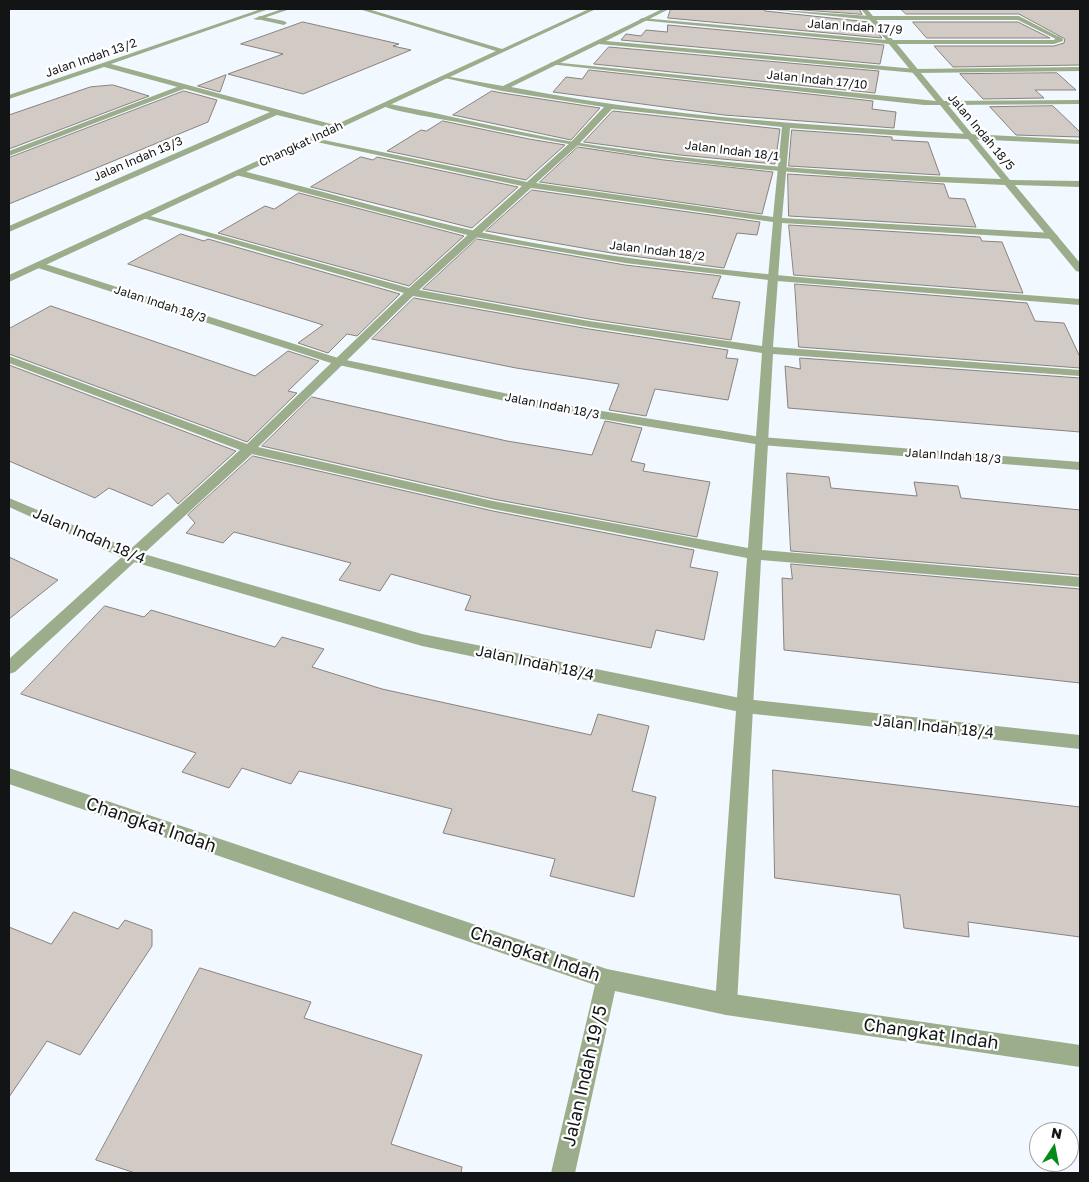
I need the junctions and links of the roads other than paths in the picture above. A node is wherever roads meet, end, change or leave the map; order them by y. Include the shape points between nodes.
1 (266, 9) edge
2 (287, 9) edge
3 (362, 9) edge
4 (594, 9) edge
5 (666, 9) edge
6 (768, 9) edge
7 (864, 9) edge
8 (260, 18) junction
9 (871, 18) junction
10 (642, 20) junction
11 (284, 23) dead end
12 (180, 40) junction
13 (508, 42) dead end
14 (599, 42) junction
15 (892, 42) junction
16 (517, 44) junction
17 (502, 51) junction
18 (552, 64) junction
19 (105, 65) junction
20 (1080, 69) edge
21 (916, 71) junction
22 (447, 76) junction
23 (185, 87) junction
24 (502, 88) junction
25 (9, 98) edge
26 (941, 102) junction
27 (1080, 102) edge
28 (385, 105) junction
29 (609, 107) junction
30 (277, 112) junction
31 (786, 127) junction
32 (335, 128) junction
33 (972, 138) junction
34 (312, 139) junction
35 (1080, 142) edge
36 (574, 144) junction
37 (9, 154) edge
38 (781, 170) junction
39 (238, 172) junction
40 (1008, 183) junction
41 (1080, 184) edge
42 (528, 185) junction
43 (146, 216) junction
44 (777, 220) junction
45 (10, 227) edge
46 (475, 234) junction
47 (1053, 236) junction
48 (39, 264) junction
49 (1080, 269) edge
50 (772, 278) junction
51 (9, 279) edge
52 (412, 292) junction
53 (1080, 302) edge
54 (767, 350) junction
55 (9, 359) edge
56 (338, 362) junction
57 (1080, 373) edge
58 (761, 442) junction
59 (249, 448) junction
60 (1080, 466) edge
61 (9, 502) edge
62 (754, 554) junction
63 (132, 556) junction
64 (1080, 582) edge
65 (9, 668) edge
66 (745, 706) junction
67 (1080, 742) edge
68 (9, 776) edge
69 (607, 979) junction
70 (726, 1004) junction
71 (1080, 1056) edge
72 (563, 1173) edge

1 - 12 street, Jalan Indah 13/2 via 192,33
2 - 8 street, Jalan Indah 13/2
3 - 17 street
4 - 16 street, Changkat Indah
5 - 10 street
6 - 9 street
7 - 9 street, Jalan Indah 18/5
8 - 11 street
8 - 12 street, Jalan Indah 13/2 via 204,36
9 - 15 street, Jalan Indah 18/5
9 - 15 street, Jalan Indah 17/9 via 1019,18 1061,40
10 - 14 street
10 - 15 street, Jalan Indah 17/9
12 - 19 street, Jalan Indah 13/2
13 - 16 street
14 - 18 street
14 - 21 street
15 - 21 street, Jalan Indah 18/5
16 - 17 street, Changkat Indah
17 - 22 street, Changkat Indah
18 - 24 street
18 - 26 street, Jalan Indah 17/10 via 924,103
19 - 23 street
19 - 25 street, Jalan Indah 13/2
20 - 21 street
21 - 26 street, Jalan Indah 18/5
22 - 24 street
22 - 28 street, Changkat Indah
23 - 30 street
23 - 37 street
24 - 29 street
26 - 27 street, Jalan Indah 17/10
26 - 33 street, Jalan Indah 18/5
28 - 32 street, Changkat Indah
28 - 36 street, Jalan Indah 18/1
29 - 31 street
29 - 36 street
30 - 32 street
30 - 45 street, Jalan Indah 13/3
31 - 33 street
31 - 38 street
32 - 34 street, Changkat Indah
33 - 35 street
33 - 40 street, Jalan Indah 18/5
34 - 39 street, Changkat Indah
34 - 42 street
36 - 38 street, Jalan Indah 18/1
36 - 42 street
38 - 40 street, Jalan Indah 18/1
38 - 44 street
39 - 43 street, Changkat Indah
39 - 46 street, Jalan Indah 18/2
40 - 41 street, Jalan Indah 18/1
40 - 47 street, Jalan Indah 18/5
42 - 44 street
42 - 46 street
43 - 48 street, Changkat Indah
43 - 52 street
44 - 47 street
44 - 50 street
46 - 50 street, Jalan Indah 18/2 via 622,260
46 - 52 street
47 - 49 street, Jalan Indah 18/5
48 - 51 street, Changkat Indah
48 - 56 street, Jalan Indah 18/3
50 - 53 street, Jalan Indah 18/2
50 - 54 street
52 - 54 street via 589,324
52 - 56 street
54 - 57 street
54 - 58 street
55 - 59 street
56 - 58 street, Jalan Indah 18/3 via 547,406
56 - 59 street
58 - 60 street, Jalan Indah 18/3
58 - 62 street
59 - 62 street via 493,505
59 - 63 street
61 - 63 street, Jalan Indah 18/4
62 - 64 street
62 - 66 street
63 - 65 street
63 - 66 street, Jalan Indah 18/4 via 422,640
66 - 67 street, Jalan Indah 18/4
66 - 70 street
68 - 69 street, Changkat Indah
69 - 70 street, Changkat Indah
69 - 72 street, Jalan Indah 19/5
70 - 71 street, Changkat Indah

